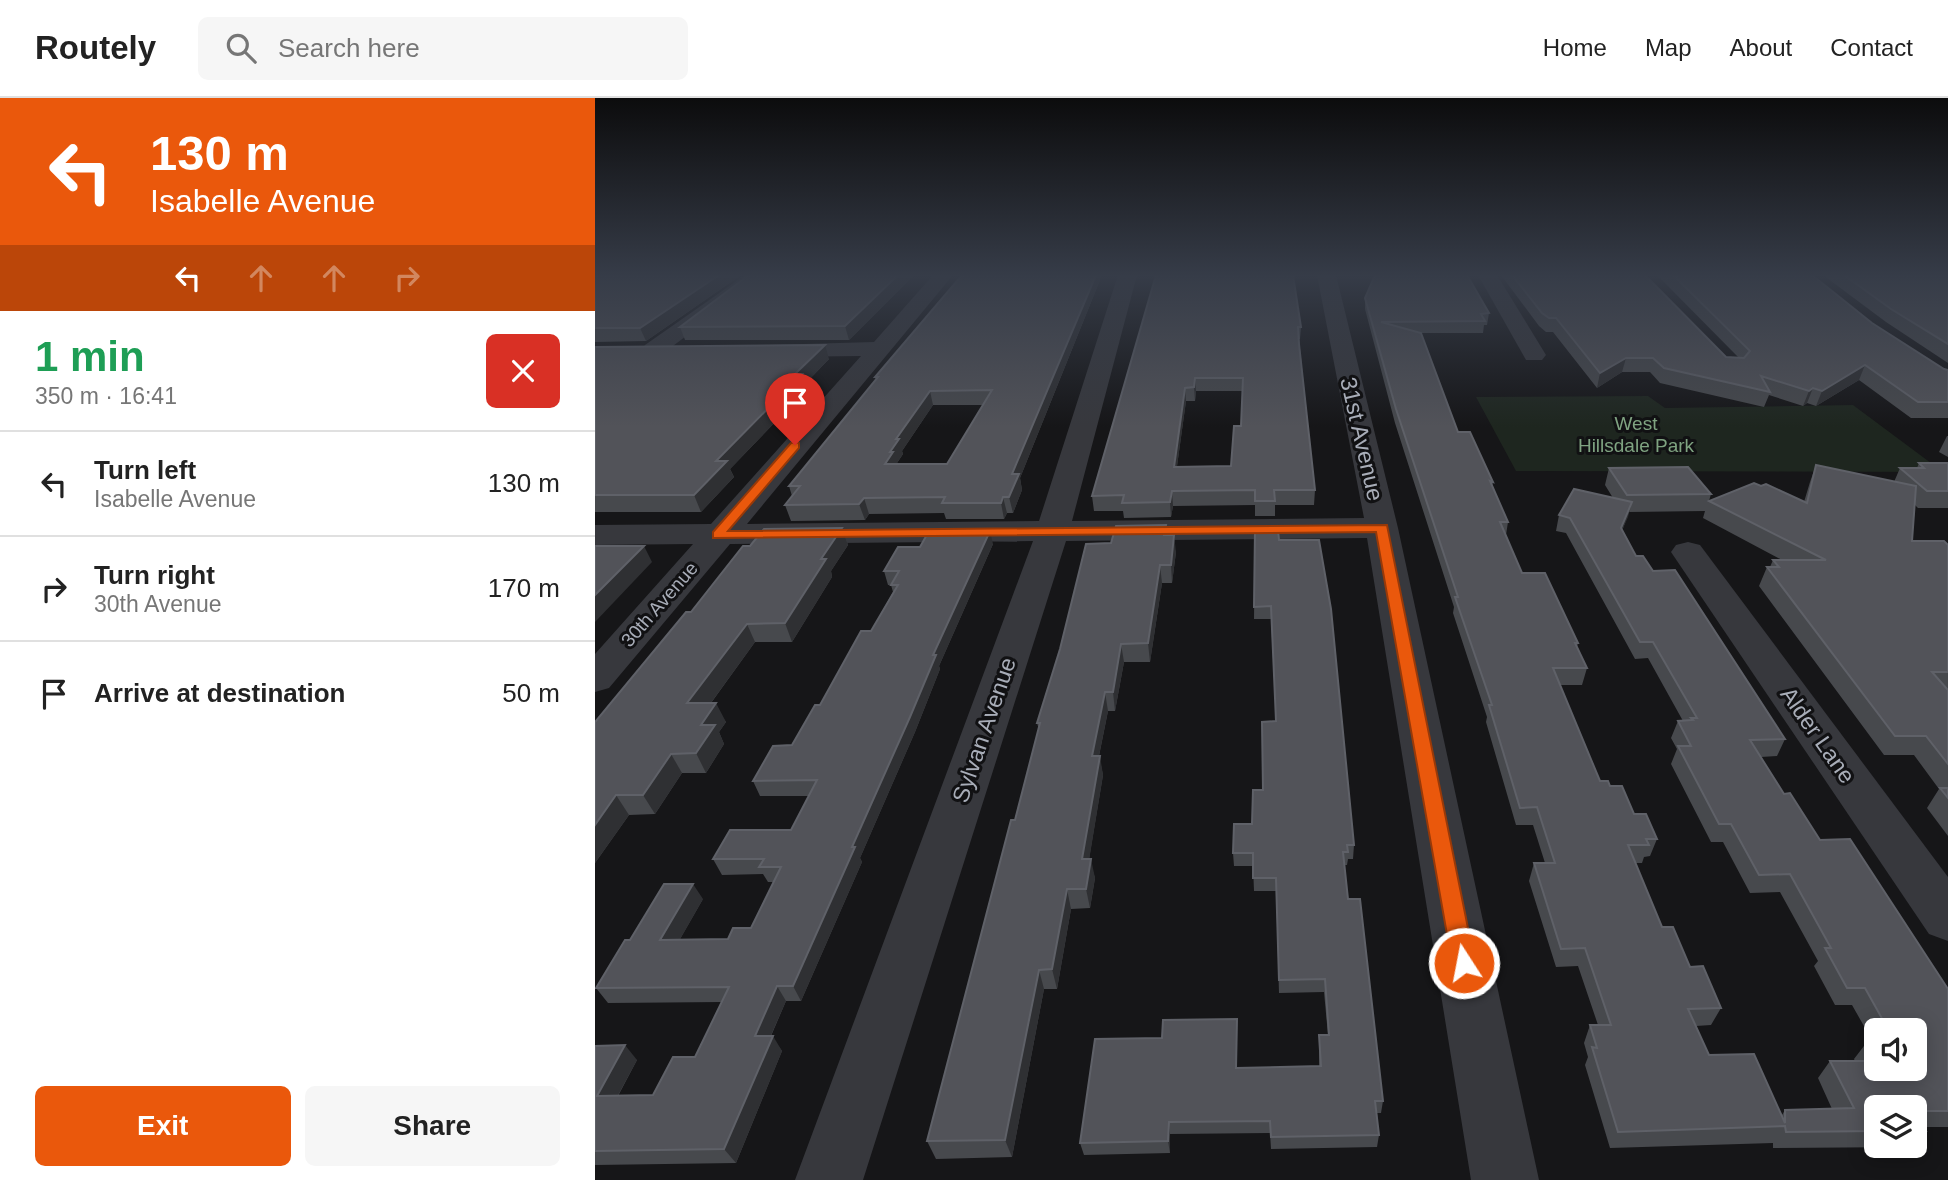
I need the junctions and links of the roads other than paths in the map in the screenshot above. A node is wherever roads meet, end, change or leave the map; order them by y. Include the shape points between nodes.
1 (680, 325) edge
2 (900, 325) edge
3 (1113, 325) edge
4 (1337, 325) edge
5 (1517, 325) edge
6 (879, 349) junction
7 (693, 350) edge
8 (759, 350) edge
9 (1534, 355) dead end
10 (1382, 528) junction
11 (1053, 530) junction
12 (595, 535) edge
13 (717, 535) junction
14 (1688, 552) dead end
15 (595, 679) edge
16 (1948, 918) edge
17 (829, 1180) edge
18 (1505, 1180) edge

1 - 7 street via 641,351
2 - 6 street, 30th Avenue
3 - 11 street, Sylvan Avenue
4 - 10 street, 31st Avenue
5 - 9 street
6 - 8 street
6 - 13 street, 30th Avenue
10 - 11 street
10 - 18 street, 31st Avenue
11 - 13 street
11 - 17 street, Sylvan Avenue
12 - 13 street
13 - 15 street, 30th Avenue
14 - 16 street, Alder Lane

